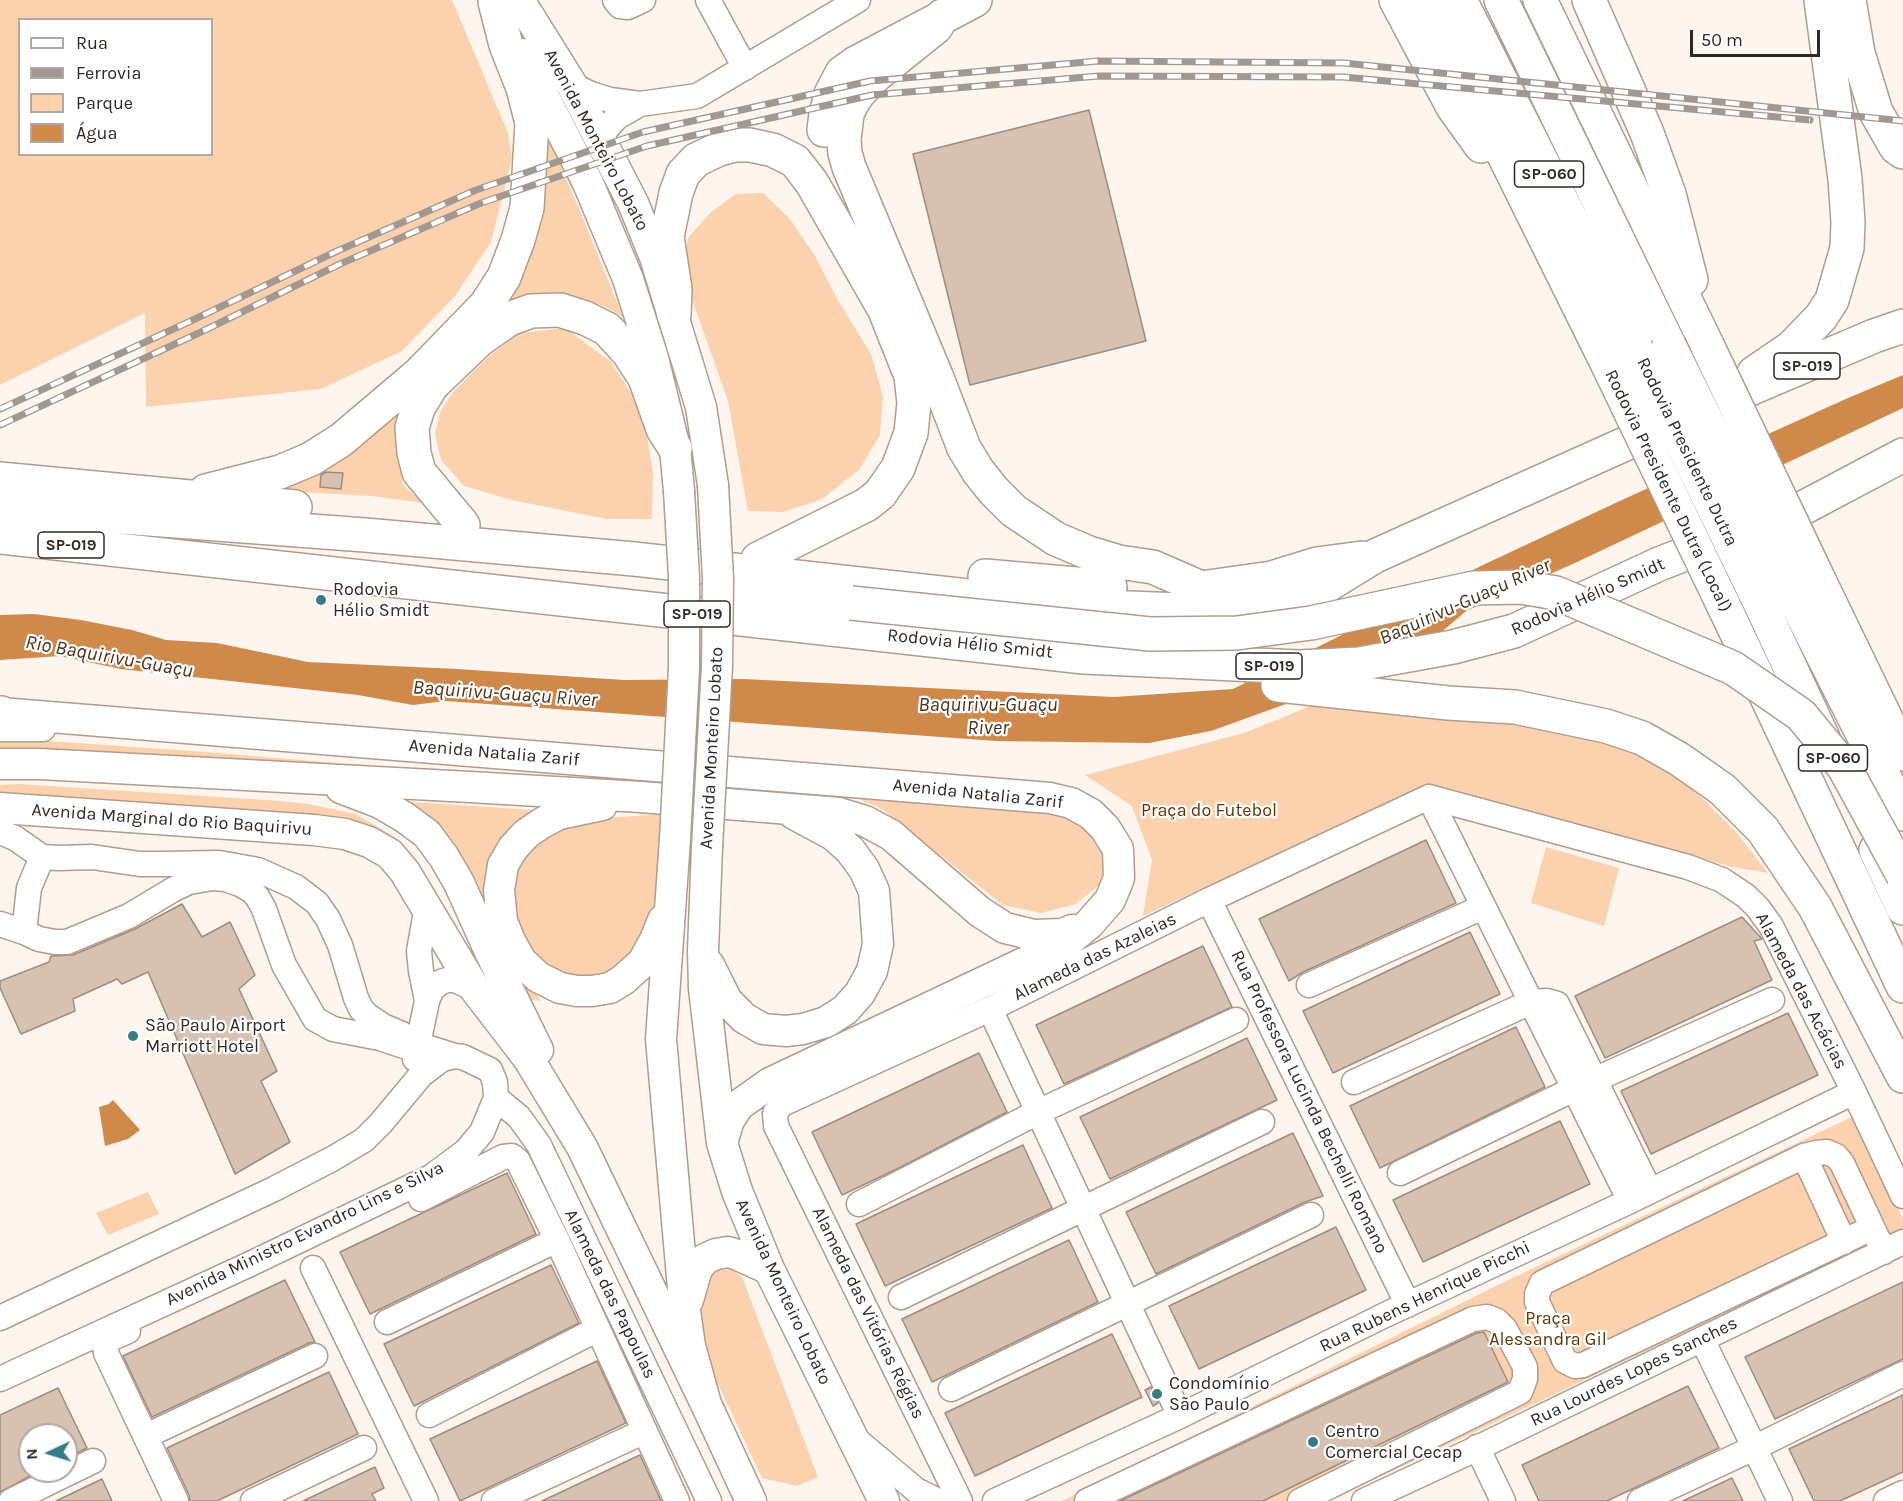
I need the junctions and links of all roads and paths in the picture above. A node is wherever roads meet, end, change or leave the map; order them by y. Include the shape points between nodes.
1 (615, 0) edge
2 (643, 0) edge
3 (708, 0) edge
4 (858, 0) edge
5 (975, 0) edge
6 (1396, 0) edge
7 (1427, 0) edge
8 (1460, 0) edge
9 (1501, 0) edge
10 (1540, 0) edge
11 (1589, 0) edge
12 (1821, 0) edge
13 (1849, 0) edge
14 (503, 1) edge
15 (942, 16) junction
16 (745, 68) junction
17 (572, 86) junction
18 (640, 104) junction
19 (598, 137) junction
20 (1903, 153) edge
21 (1514, 176) junction
22 (884, 309) junction
23 (674, 315) junction
24 (1903, 326) edge
25 (1705, 341) junction
26 (1712, 405) junction
27 (675, 448) junction
28 (1903, 455) edge
29 (0, 479) edge
30 (1903, 480) edge
31 (186, 497) junction
32 (0, 508) edge
33 (1801, 509) junction
34 (463, 525) junction
35 (0, 537) edge
36 (141, 554) junction
37 (1375, 556) junction
38 (0, 558) edge
39 (634, 559) junction
40 (758, 559) junction
41 (1805, 586) junction
42 (1201, 588) junction
43 (816, 600) junction
44 (626, 606) junction
45 (1074, 656) junction
46 (0, 713) edge
47 (0, 729) edge
48 (434, 748) junction
49 (0, 751) edge
50 (1903, 754) edge
51 (0, 764) edge
52 (294, 777) junction
53 (641, 797) junction
54 (1429, 797) junction
55 (0, 808) edge
56 (780, 808) junction
57 (1903, 814) edge
58 (0, 832) edge
59 (42, 857) junction
60 (140, 864) junction
61 (1903, 875) edge
62 (296, 887) junction
63 (672, 895) junction
64 (1209, 900) junction
65 (150, 903) junction
66 (427, 906) junction
67 (1483, 907) junction
68 (1903, 908) edge
69 (264, 909) junction
70 (0, 924) edge
71 (1089, 924) junction
72 (24, 932) junction
73 (703, 951) junction
74 (1309, 985) dead end
75 (1903, 986) edge
76 (475, 988) junction
77 (1772, 1000) dead end
78 (1531, 1002) junction
79 (426, 1006) junction
80 (990, 1009) junction
81 (1236, 1020) dead end
82 (383, 1026) junction
83 (418, 1045) junction
84 (455, 1056) junction
85 (1903, 1076) edge
86 (1354, 1082) dead end
87 (1584, 1084) junction
88 (1854, 1092) junction
89 (405, 1094) junction
90 (496, 1098) junction
91 (1038, 1112) junction
92 (1262, 1122) dead end
93 (776, 1126) joint
94 (722, 1143) junction
95 (582, 1147) junction
96 (1804, 1156) junction
97 (1400, 1173) dead end
98 (1640, 1196) junction
99 (1903, 1196) edge
100 (859, 1204) dead end
101 (1083, 1209) junction
102 (1311, 1215) dead end
103 (1872, 1228) junction
104 (351, 1234) dead end
105 (557, 1240) junction
106 (1844, 1242) junction
107 (1893, 1247) edge
108 (275, 1265) dead end
109 (314, 1268) dead end
110 (769, 1269) junction
111 (901, 1297) dead end
112 (1127, 1303) junction
113 (1408, 1305) junction
114 (685, 1311) junction
115 (0, 1318) edge
116 (387, 1322) dead end
117 (598, 1329) junction
118 (87, 1338) junction
119 (1702, 1339) junction
120 (315, 1356) dead end
121 (1903, 1374) edge
122 (0, 1378) edge
123 (951, 1389) dead end
124 (706, 1404) junction
125 (429, 1415) dead end
126 (1180, 1416) junction
127 (645, 1431) junction
128 (848, 1432) junction
129 (146, 1436) junction
130 (1478, 1447) junction
131 (364, 1448) dead end
132 (1754, 1448) junction
133 (93, 1461) dead end
134 (1903, 1493) edge
135 (11, 1501) edge
136 (164, 1501) edge
137 (176, 1501) edge
138 (252, 1501) edge
139 (426, 1501) edge
140 (494, 1501) edge
141 (677, 1501) edge
142 (709, 1501) edge
143 (751, 1501) edge
144 (884, 1501) edge
145 (938, 1501) edge
146 (960, 1501) edge
147 (995, 1501) edge
148 (1087, 1501) edge
149 (1300, 1501) edge
150 (1364, 1501) edge
151 (1503, 1501) edge
152 (1640, 1501) edge
153 (1780, 1501) edge
154 (1886, 1501) edge

1 - 2 street via 628,7
3 - 16 street
4 - 16 street
5 - 15 highway
6 - 21 highway via 1458,114 1484,150
7 - 21 highway, Rodovia Presidente Dutra (Local) / SP-060
8 - 68 highway, Rodovia Presidente Dutra / SP-060, bridge via 1636,348
9 - 41 highway, Rodovia Presidente Dutra / SP-060, bridge via 1669,345
10 - 25 highway, Rodovia Presidente Dutra / SP-060
11 - 25 highway via 1669,194
12 - 26 highway via 1845,179 1847,248 1841,274 1832,300 1809,330 1792,347
13 - 20 highway via 1858,53 1876,112
14 - 17 main road, Avenida Monteiro Lobato
14 - 27 main road, Avenida Monteiro Lobato via 628,279
14 - 31 highway via 506,45 532,123 527,208 504,277 486,305 419,374 341,440 280,472
15 - 22 highway via 842,74 826,114 824,144 828,166
15 - 42 highway via 936,27 858,94 848,114 844,140 849,167 964,448 993,490 1014,511 1056,539 1119,562 1153,567
16 - 18 street via 697,96
17 - 18 street via 610,100
17 - 19 main road, Avenida Monteiro Lobato
18 - 19 street via 617,117
19 - 23 main road, Avenida Monteiro Lobato via 633,203
21 - 75 highway, Rodovia Presidente Dutra (Local) / SP-060, bridge
22 - 23 highway via 812,183 795,161 750,144 719,149 696,160 683,174 667,237 675,289
22 - 40 highway via 911,376 914,403 911,433 898,468 866,506
23 - 73 main road, Avenida Monteiro Lobato, bridge via 701,407 713,485 718,579
24 - 26 highway, SP-019
25 - 41 highway, Rodovia Presidente Dutra / SP-060, bridge
26 - 37 highway, SP-019
27 - 34 highway via 663,429 645,378 607,329 560,310 531,311 510,319 479,340 432,384 418,408 412,428 419,472
27 - 63 main road, Avenida Monteiro Lobato, bridge via 684,577 684,666
28 - 33 highway, Rodovia Hélio Smidt / SP-019
29 - 31 highway, SP-019
30 - 33 highway
31 - 34 highway, SP-019
32 - 39 highway, SP-019
33 - 45 highway, Rodovia Hélio Smidt / SP-019 via 1659,564 1514,632 1453,647 1359,664 1299,667
34 - 40 highway, SP-019
35 - 36 highway, Rodovia Hélio Smidt / SP-019
36 - 38 highway via 72,559
36 - 44 highway, Rodovia Hélio Smidt / SP-019
37 - 39 highway, SP-019 via 1323,588 1301,595 1255,605 1182,610 1049,606
37 - 42 highway, SP-019 via 1317,564 1272,578
39 - 43 highway via 678,579 770,588
40 - 42 highway, SP-019 via 1112,587
41 - 50 highway, Rodovia Presidente Dutra / SP-060
41 - 57 highway, Rodovia Presidente Dutra / SP-060
43 - 44 highway via 770,601 677,590
43 - 61 highway, bridge via 1150,634 1237,633 1311,623 1474,588 1521,587 1556,593 1732,668 1801,716 1844,767
44 - 45 highway, Rodovia Hélio Smidt / SP-019
45 - 85 highway via 1232,682 1515,707 1606,726 1642,738 1722,789 1763,830 1815,907
46 - 48 main road, Avenida Natalia Zarif
47 - 48 street via 81,730 397,756
48 - 71 main road, Avenida Natalia Zarif via 1071,802 1105,828 1118,849 1119,878 1110,900
49 - 52 street via 214,764
51 - 52 main road, Avenida Natalia Zarif
52 - 53 main road, Avenida Natalia Zarif
52 - 95 main road via 351,790 380,802 427,834 459,883 576,1127
53 - 56 main road, Avenida Natalia Zarif
53 - 63 main road via 559,814 526,834 503,865 499,890 502,921 521,961 538,977 577,991 610,988 643,962
54 - 64 street, Alameda das Azaleias
54 - 67 street
54 - 88 street, Alameda das Acácias via 1688,867 1722,880 1746,896 1771,926
55 - 66 main road, Avenida Marginal do Rio Baquirivu via 345,834 390,854
56 - 71 main road, Avenida Natalia Zarif via 839,813 865,821 891,835 980,912 1005,928 1034,935 1062,934
56 - 73 main road via 832,836 864,868 874,891 877,919 878,944 872,971 845,1010 826,1022 786,1031 763,1029 727,1001
58 - 59 street
59 - 60 street via 92,857
59 - 72 street via 29,888
60 - 62 street via 237,865
60 - 65 street
62 - 69 street
62 - 82 street via 317,903 328,919 356,998 368,1016
63 - 114 main road, Avenida Monteiro Lobato via 661,1039
64 - 80 street, Alameda das Azaleias
64 - 113 street, Rua Professora Lucinda Bechelli Romano
65 - 69 street via 189,882 212,878 225,879 252,891
65 - 72 street via 67,942 39,939
66 - 76 main road, Avenida Marginal do Rio Baquirivu
66 - 79 street via 419,951
67 - 74 street
67 - 78 street
69 - 83 street via 284,965 315,1019 333,1029 407,1047
70 - 72 street
71 - 94 main road via 1066,943 762,1088 739,1105 729,1120
73 - 94 main road, Avenida Monteiro Lobato
76 - 79 street via 455,980 441,982 432,989
76 - 95 main road, Avenida Marginal do Rio Baquirivu via 528,1058
77 - 87 street
78 - 86 street
78 - 87 street
79 - 82 street via 404,1024
79 - 83 street
80 - 91 street
80 - 93 street, Alameda das Azaleias via 782,1104 775,1113
81 - 91 street
82 - 83 street
83 - 84 street
83 - 89 street
84 - 89 street via 442,1059 421,1074
84 - 90 street via 490,1070
87 - 97 street
87 - 98 street
88 - 98 street, Rua Rubens Henrique Picchi
88 - 99 street, Alameda das Acácias
89 - 115 street via 364,1140 332,1160
90 - 118 street, Avenida Ministro Evandro Lins e Silva via 482,1132 466,1151 431,1177
90 - 142 street, Alameda das Papoulas via 519,1117 539,1145
91 - 100 street
91 - 101 street
92 - 101 street
93 - 146 street, Alameda das Vitórias Régias
94 - 110 main road, Avenida Monteiro Lobato
95 - 124 main road
96 - 103 street via 1827,1152 1836,1156
96 - 106 street
96 - 106 street via 1542,1283 1536,1294 1537,1302 1565,1361 1583,1365
98 - 113 street, Rua Rubens Henrique Picchi
101 - 111 street
101 - 112 street
102 - 112 street
103 - 106 street
103 - 107 street
104 - 105 street via 503,1157 512,1156
105 - 116 street
105 - 117 street
107 - 119 street, Rua Lourdes Lopes Sanches
108 - 129 street via 108,1340 106,1353
109 - 139 street
110 - 114 main road via 728,1252 705,1259 697,1269
110 - 128 main road, Avenida Monteiro Lobato
112 - 123 street
112 - 126 street
113 - 126 street, Rua Rubens Henrique Picchi
114 - 124 main road, Avenida Monteiro Lobato
117 - 125 street
117 - 127 street
118 - 122 street, Avenida Ministro Evandro Lins e Silva
118 - 136 street
119 - 130 street, Rua Lourdes Lopes Sanches
119 - 132 street
120 - 129 street
121 - 132 street
124 - 143 main road, Avenida Monteiro Lobato
126 - 147 street, Rua Rubens Henrique Picchi
127 - 140 street
127 - 141 street
128 - 144 main road, Avenida Monteiro Lobato
128 - 145 street via 916,1490
129 - 137 street
130 - 150 street, Rua Lourdes Lopes Sanches
130 - 151 street
131 - 138 street
132 - 152 street
132 - 153 street
133 - 135 street
134 - 154 street
148 - 149 street via 1473,1318 1487,1317 1505,1329 1525,1367 1520,1392

